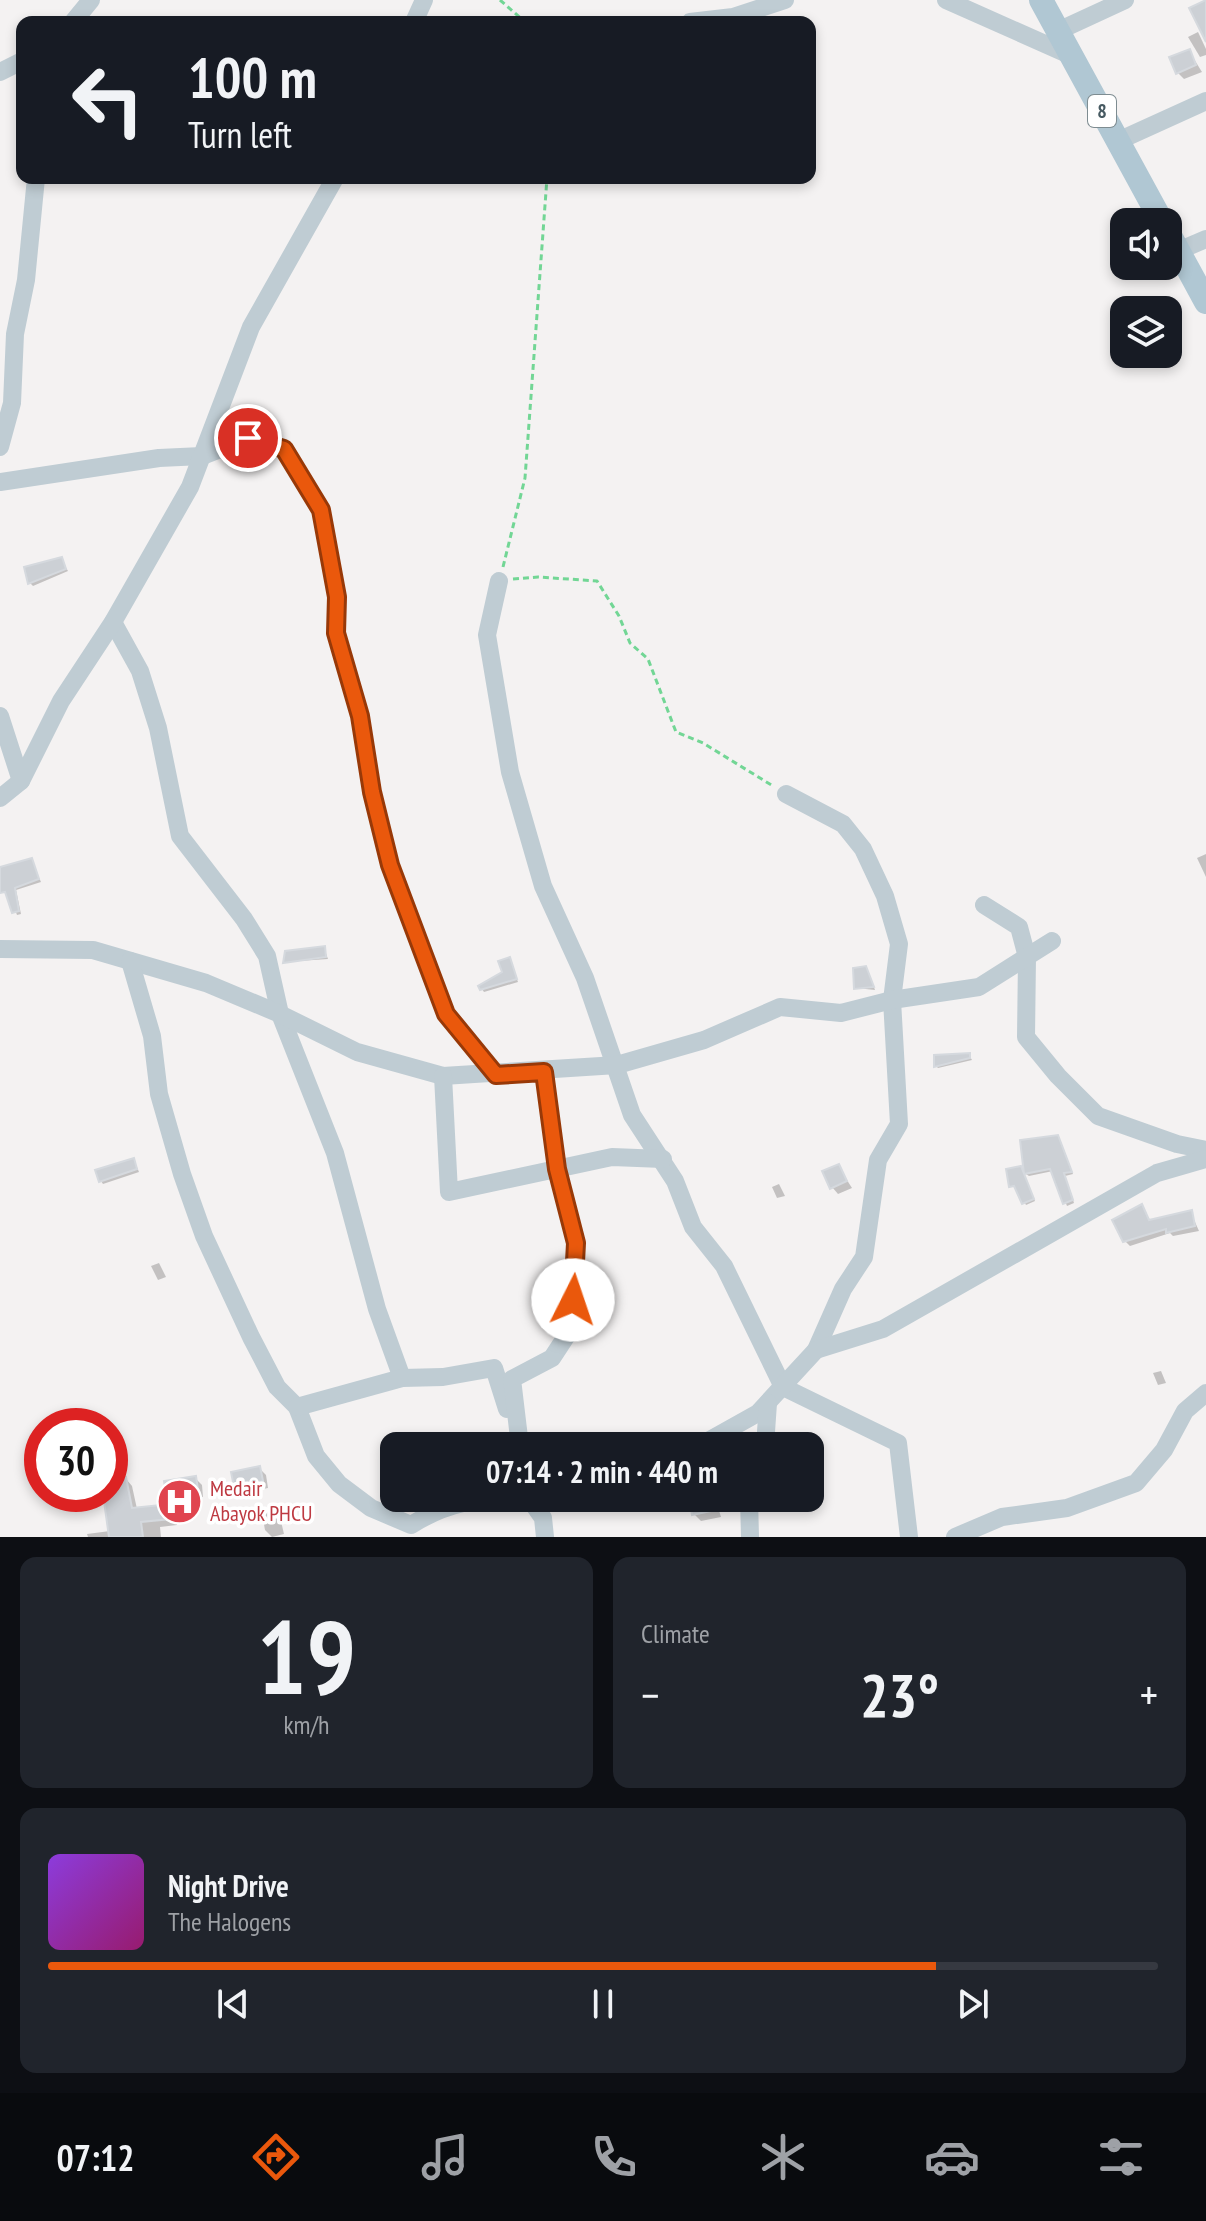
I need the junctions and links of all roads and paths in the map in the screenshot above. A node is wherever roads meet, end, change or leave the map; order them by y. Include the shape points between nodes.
1 (91, 0) edge
2 (500, 0) edge
3 (785, 0) edge
4 (946, 0) edge
5 (1041, 0) edge
6 (1125, 0) edge
7 (78, 16) edge
8 (518, 16) edge
9 (736, 16) edge
10 (1058, 31) junction
11 (1072, 56) junction
12 (1206, 101) edge
13 (1118, 141) junction
14 (35, 184) edge
15 (332, 184) edge
16 (547, 184) edge
17 (1154, 208) edge
18 (1206, 239) edge
19 (1182, 241) edge
20 (1182, 258) edge
21 (1206, 302) edge
22 (0, 447) edge
23 (202, 456) junction
24 (0, 482) edge
25 (499, 581) junction
26 (113, 622) junction
27 (0, 716) edge
28 (21, 781) junction
29 (786, 794) joint
30 (0, 798) edge
31 (984, 905) dead end
32 (1052, 941) dead end
33 (0, 949) edge
34 (1027, 957) junction
35 (130, 961) junction
36 (892, 1000) junction
37 (280, 1014) junction
38 (617, 1065) junction
39 (544, 1072) junction
40 (496, 1075) junction
41 (443, 1076) junction
42 (1206, 1150) edge
43 (663, 1159) junction
44 (1206, 1159) edge
45 (557, 1169) junction
46 (816, 1350) junction
47 (402, 1378) junction
48 (783, 1387) junction
49 (1206, 1393) edge
50 (768, 1403) junction
51 (297, 1407) junction
52 (515, 1432) edge
53 (518, 1432) edge
54 (724, 1432) edge
55 (766, 1432) edge
56 (380, 1512) edge
57 (380, 1512) edge
58 (431, 1512) edge
59 (539, 1512) edge
60 (749, 1512) edge
61 (545, 1537) edge
62 (750, 1537) edge
63 (909, 1537) edge
64 (955, 1537) edge

1 - 7 street
2 - 8 path
3 - 9 street
4 - 11 street
5 - 10 main road, 8
6 - 10 street
10 - 11 main road, 8
11 - 13 main road, 8
12 - 13 street
13 - 17 main road, 8
14 - 22 street via 15,334 12,403
15 - 23 street via 251,327
16 - 25 path via 525,478
18 - 19 street
20 - 21 main road
23 - 24 street
23 - 26 street via 190,487
23 - 40 street via 248,438 284,449 321,510 337,597 336,633 360,716 390,865 446,1014
25 - 29 path via 597,581 630,643 648,659 676,732
25 - 38 street via 487,635 510,772 543,886
26 - 28 street via 61,701
26 - 37 street via 140,671 158,728 180,836 267,956
27 - 28 street
28 - 30 street
29 - 36 street via 843,824 863,849 899,944
31 - 34 street via 1019,927
32 - 34 street
33 - 35 street via 93,950
34 - 36 street via 979,987
34 - 42 street via 1026,1037 1058,1076 1098,1116
35 - 37 street via 206,983
35 - 51 street via 152,1036 159,1094 204,1236 277,1387
36 - 38 street via 841,1013 780,1007 704,1040
36 - 46 street via 899,1124 878,1160 864,1257
37 - 41 street via 357,1052
37 - 47 street via 320,1107
38 - 39 street
38 - 43 street via 632,1115
39 - 40 street
39 - 45 street
40 - 41 street
41 - 45 street via 449,1192
43 - 45 street via 612,1157
43 - 48 street via 693,1227 724,1266
44 - 46 street via 1157,1173 883,1329
45 - 53 street via 576,1243 571,1329 552,1358 512,1379
46 - 48 street
47 - 51 street
47 - 52 street via 494,1368
48 - 50 street
48 - 63 street via 898,1443
49 - 64 street via 1185,1411 1164,1450 1136,1483 1067,1508 1002,1517
50 - 54 street
50 - 55 street
51 - 57 street via 316,1456 339,1484
56 - 58 street via 411,1525
59 - 61 street
60 - 62 street

